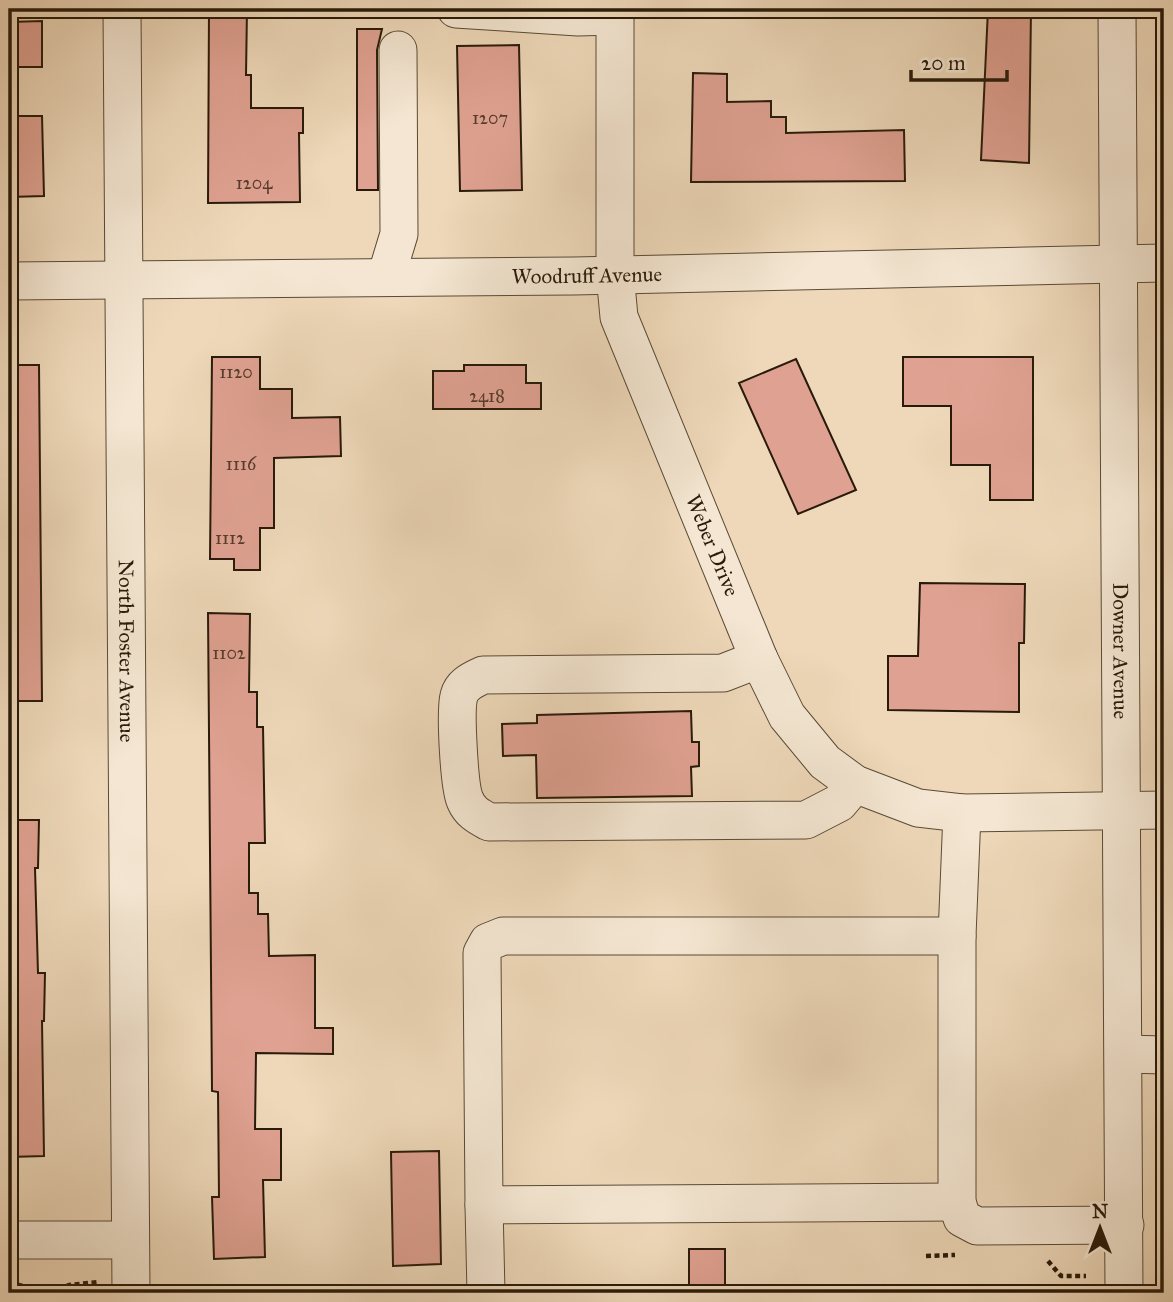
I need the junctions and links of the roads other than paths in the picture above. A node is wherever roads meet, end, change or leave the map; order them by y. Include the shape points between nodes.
1 (122, 9) edge
2 (456, 9) edge
3 (1117, 9) edge
4 (615, 13) edge
5 (398, 50) dead end
6 (1164, 263) edge
7 (1118, 266) junction
8 (615, 274) junction
9 (386, 277) junction
10 (124, 280) junction
11 (9, 281) edge
12 (759, 659) junction
13 (855, 783) junction
14 (1164, 810) edge
15 (1123, 811) junction
16 (962, 813) junction
17 (957, 936) junction
18 (1125, 1054) junction
19 (1164, 1055) edge
20 (957, 1202) junction
21 (484, 1205) junction
22 (1125, 1225) junction
23 (9, 1240) edge
24 (130, 1240) junction
25 (131, 1287) edge
26 (486, 1293) edge
27 (1124, 1293) edge

1 - 10 street, North Foster Avenue
2 - 4 street via 578,17
3 - 7 street, Downer Avenue
4 - 8 street, Weber Drive
5 - 9 street via 398,234
6 - 7 street, Woodruff Avenue
7 - 8 street, Woodruff Avenue
7 - 15 street, Downer Avenue
8 - 9 street, Woodruff Avenue
8 - 12 street, Weber Drive via 620,317
9 - 10 street, Woodruff Avenue
10 - 11 street, Woodruff Avenue
10 - 24 street, North Foster Avenue
12 - 13 street, Weber Drive via 787,716 825,762
12 - 13 street via 723,673 483,675 467,683 459,696 460,780 465,800 474,814 489,822 806,820 839,803
13 - 16 street, Weber Drive via 918,808
14 - 15 street, Weber Drive
15 - 16 street, Weber Drive
15 - 18 street, Downer Avenue
16 - 17 street
17 - 20 street
17 - 21 street via 503,936 488,942 482,953
18 - 19 street
18 - 22 street, Downer Avenue
20 - 21 street
20 - 22 street via 962,1218 977,1226
21 - 26 street
22 - 27 street, Downer Avenue
23 - 24 street
24 - 25 street, North Foster Avenue

